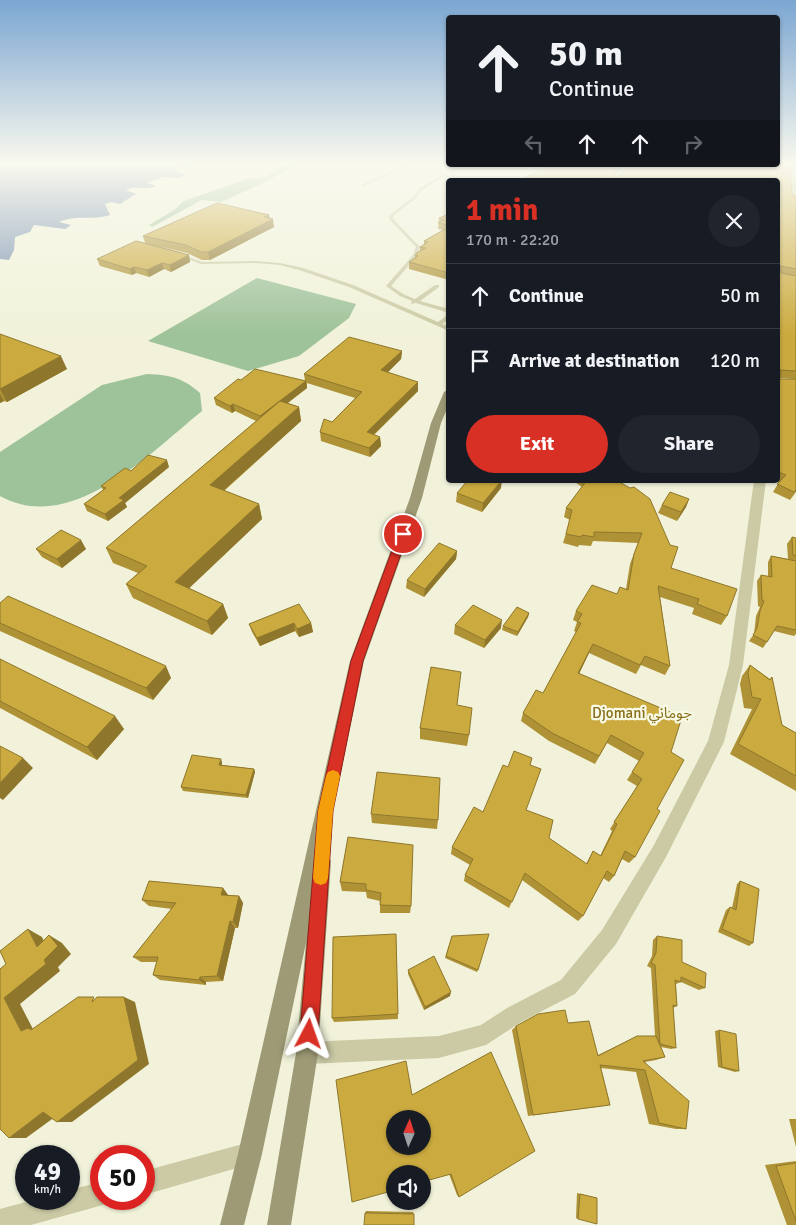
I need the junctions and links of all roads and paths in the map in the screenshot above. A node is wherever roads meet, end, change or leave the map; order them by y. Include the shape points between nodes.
1 (392, 220) edge
2 (172, 253) edge
3 (437, 286) dead end
4 (417, 301) junction
5 (405, 310) junction
6 (446, 310) edge
7 (446, 318) edge
8 (438, 325) junction
9 (446, 328) edge
10 (446, 399) edge
11 (760, 483) edge
12 (326, 811) junction
13 (307, 1053) junction
14 (250, 1154) junction
15 (155, 1179) edge
16 (90, 1197) edge
17 (0, 1221) edge
18 (232, 1225) edge
19 (279, 1225) edge

1 - 4 lane via 418,247 388,286
2 - 5 lane via 201,263 255,262 301,269 351,286
3 - 4 lane
4 - 5 lane
4 - 6 lane
5 - 8 lane
7 - 8 lane
8 - 9 lane
10 - 12 main road via 436,423 416,498 357,661
11 - 13 street via 736,665 716,742 660,851 609,937 568,987 514,1015 486,1034 439,1048
12 - 13 main road
12 - 14 main road
13 - 19 main road
14 - 15 street
14 - 18 main road
16 - 17 street

